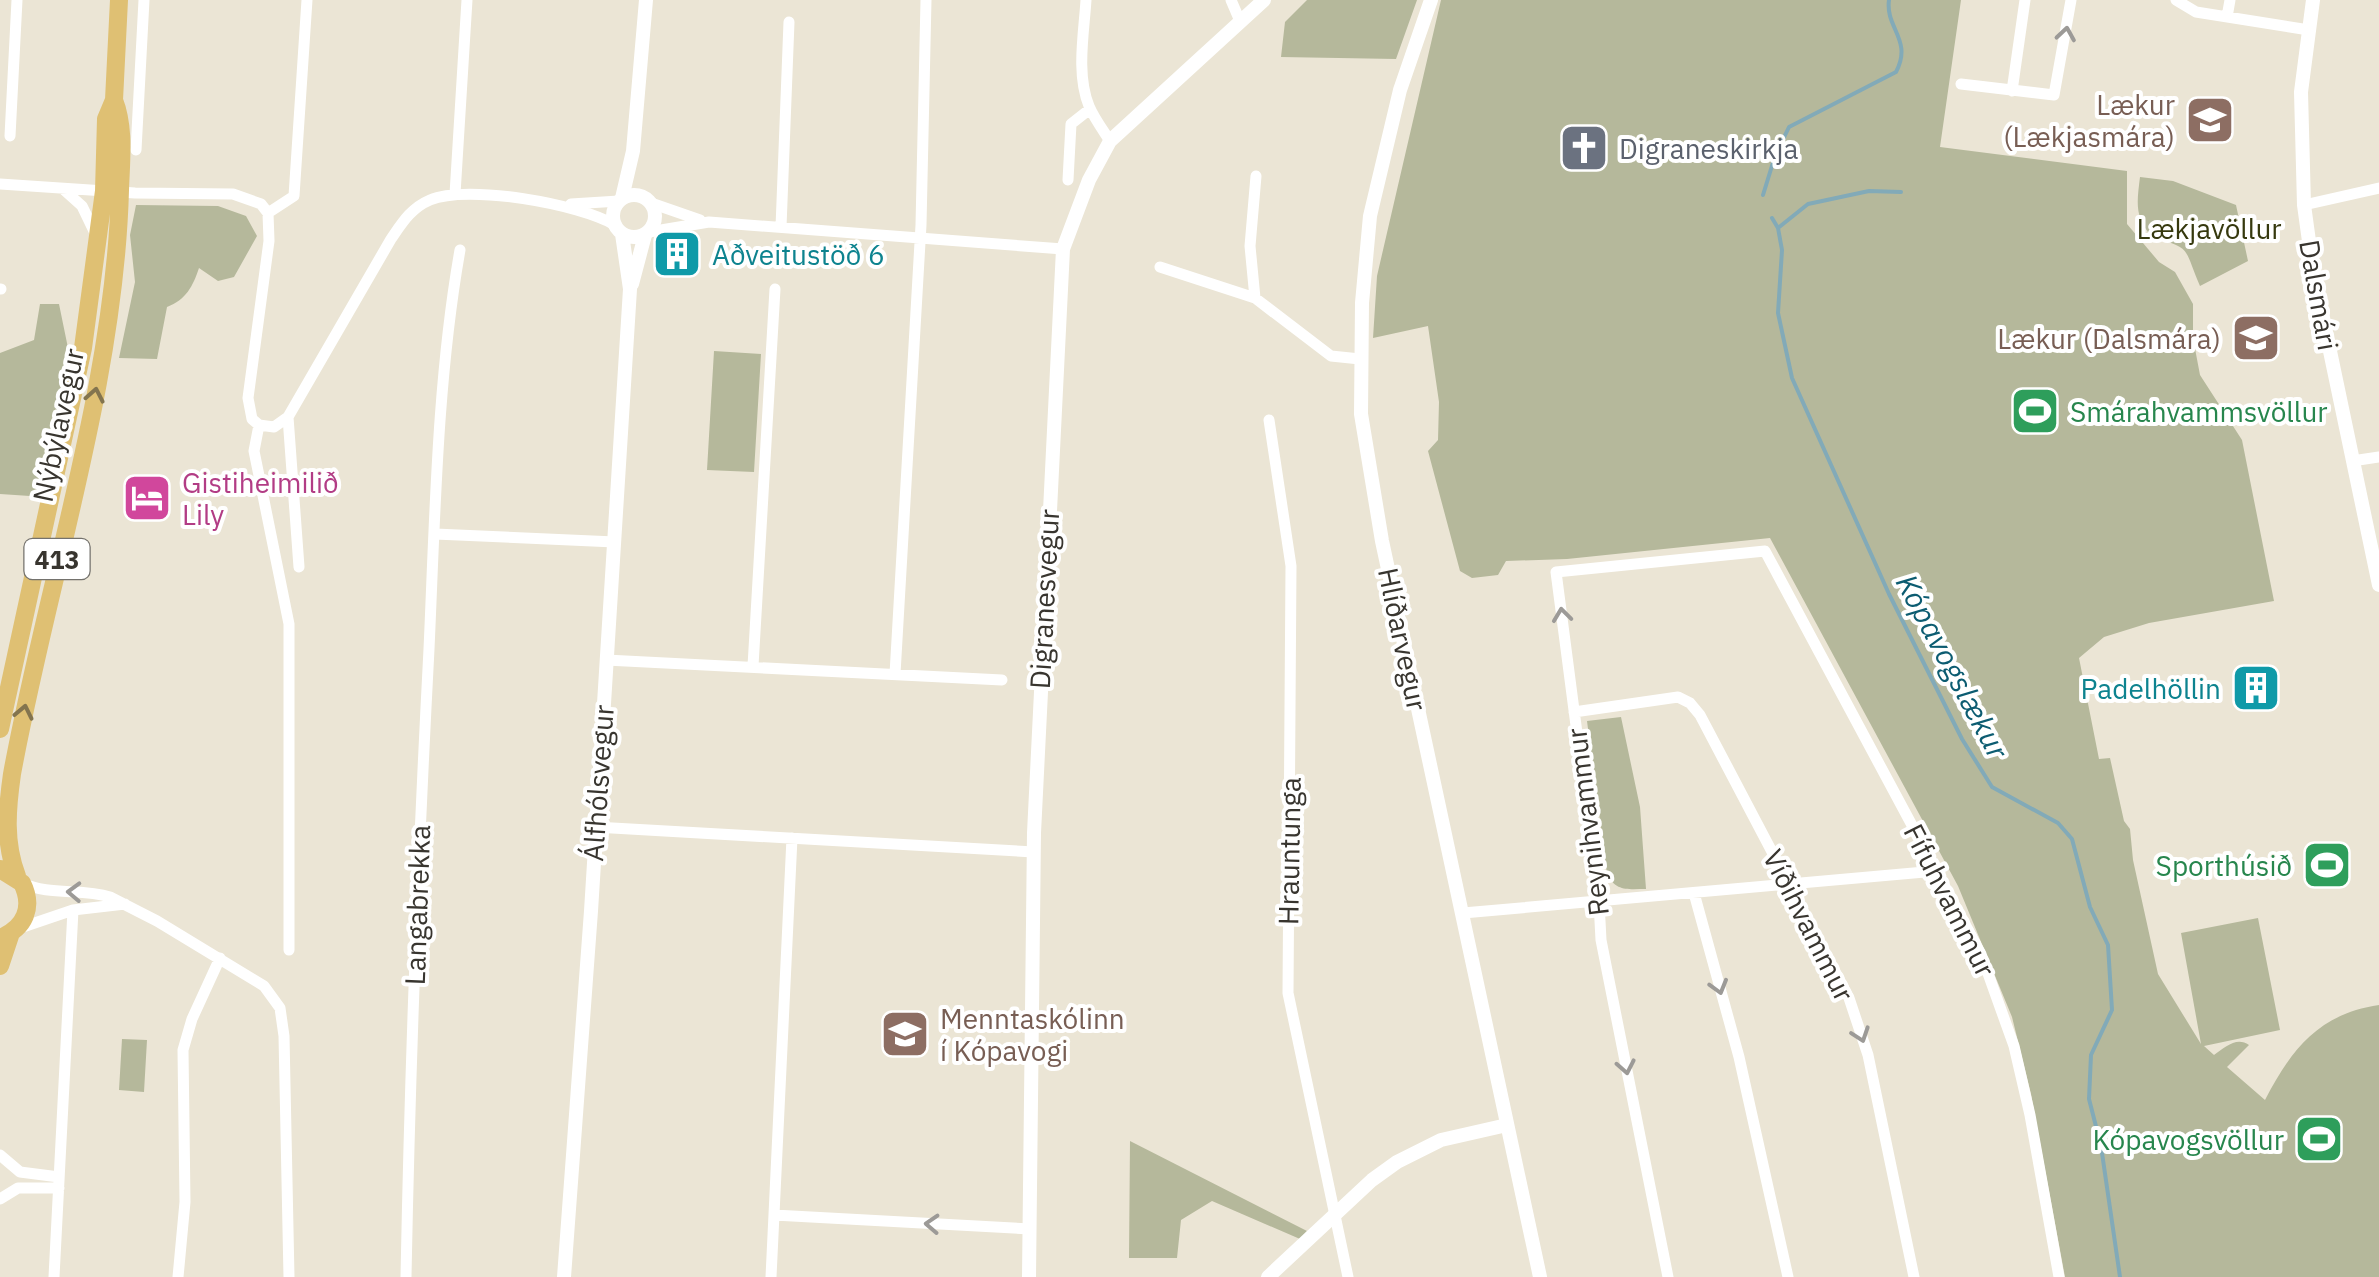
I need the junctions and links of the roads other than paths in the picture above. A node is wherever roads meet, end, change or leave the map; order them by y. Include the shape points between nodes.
1 (17, 0) edge
2 (119, 0) edge
3 (144, 0) edge
4 (307, 0) edge
5 (467, 0) edge
6 (646, 0) edge
7 (926, 0) edge
8 (1086, 0) edge
9 (1231, 0) edge
10 (1264, 0) edge
11 (1431, 0) edge
12 (2025, 0) edge
13 (2071, 0) edge
14 (2176, 0) edge
15 (2230, 0) edge
16 (2314, 0) edge
17 (2227, 16) junction
18 (789, 22) dead end
19 (1240, 22) junction
20 (0, 25) edge
21 (16, 26) junction
22 (2309, 30) junction
23 (1962, 84) dead end
24 (2012, 91) junction
25 (1090, 109) junction
26 (10, 136) dead end
27 (1110, 141) junction
28 (136, 150) dead end
29 (633, 151) junction
30 (1256, 176) dead end
31 (1068, 180) dead end
32 (0, 184) edge
33 (64, 188) junction
34 (2379, 188) edge
35 (112, 192) junction
36 (455, 194) junction
37 (620, 200) junction
38 (648, 200) junction
39 (557, 205) junction
40 (2304, 205) junction
41 (268, 213) junction
42 (709, 222) junction
43 (781, 227) junction
44 (618, 230) junction
45 (647, 233) junction
46 (920, 239) junction
47 (98, 246) junction
48 (1062, 249) junction
49 (460, 250) dead end
50 (1160, 268) dead end
51 (630, 289) junction
52 (775, 289) dead end
53 (1255, 298) junction
54 (1360, 359) junction
55 (288, 417) junction
56 (1269, 420) dead end
57 (259, 426) junction
58 (2379, 457) edge
59 (2352, 462) junction
60 (434, 534) junction
61 (614, 542) junction
62 (1765, 551) joint
63 (299, 567) dead end
64 (2379, 585) edge
65 (606, 660) junction
66 (753, 666) junction
67 (895, 674) junction
68 (1002, 680) dead end
69 (1574, 712) junction
70 (0, 728) edge
71 (596, 827) junction
72 (792, 838) junction
73 (1034, 852) junction
74 (1936, 871) junction
75 (13, 876) edge
76 (1788, 884) junction
77 (1694, 893) junction
78 (1599, 902) junction
79 (125, 904) junction
80 (73, 910) junction
81 (1463, 912) junction
82 (9, 933) edge
83 (289, 950) dead end
84 (220, 958) junction
85 (0, 966) edge
86 (1507, 1125) junction
87 (0, 1155) edge
88 (59, 1183) junction
89 (0, 1199) edge
90 (1336, 1214) junction
91 (774, 1215) junction
92 (1030, 1229) junction
93 (54, 1277) edge
94 (178, 1277) edge
95 (288, 1277) edge
96 (406, 1277) edge
97 (564, 1277) edge
98 (771, 1277) edge
99 (1029, 1277) edge
100 (1268, 1277) edge
101 (1348, 1277) edge
102 (1540, 1277) edge
103 (1668, 1277) edge
104 (1788, 1277) edge
105 (1914, 1277) edge
106 (2059, 1277) edge

1 - 21 street
2 - 35 main road, Nýbýlavegur / 413 via 114,100 106,119
3 - 28 street
4 - 41 street via 294,196
5 - 36 street
6 - 29 street
7 - 46 street
8 - 25 street via 1082,58
9 - 19 street
10 - 19 street, Digranesvegur
11 - 54 street, Hlíðarvegur via 1400,90 1370,216
12 - 24 street
24 -> 13 street via 2054,95
14 - 17 street via 2196,12
15 - 17 street
16 - 22 street, Dalsmári
17 - 22 street
18 - 43 street
19 - 27 street, Digranesvegur
20 - 21 street
21 - 26 street
22 - 40 street, Dalsmári via 2300,134
23 - 24 street
25 - 27 street
25 - 31 street via 1071,124
27 - 48 street, Digranesvegur
29 - 37 street
29 - 38 street
30 - 53 street via 1250,246
32 - 33 street
33 - 35 street
33 - 47 street via 88,215
34 - 40 street
35 - 41 street via 232,194 253,199
35 - 47 main road, Nýbýlavegur / 413
75 -> 35 main road, Nýbýlavegur / 413 via 7,833 12,774 96,396 115,260
36 - 39 street
36 - 55 street via 428,201 405,218
37 - 38 street via 634,194
37 - 39 street
37 - 44 street via 613,213
38 - 42 street
38 - 45 street via 655,221
39 - 44 street via 604,218
40 - 59 street, Dalsmári
41 - 57 street via 248,398
42 - 43 street
42 - 45 street
43 - 46 street
44 - 45 street via 634,238
44 - 51 street, Álfhólsvegur
45 - 51 street, Álfhólsvegur
46 - 48 street
46 - 67 street
47 - 70 main road, Nýbýlavegur / 413 via 78,373
48 - 73 street, Digranesvegur
49 - 60 street, Langabrekka
50 - 53 street
51 - 61 street, Álfhólsvegur
52 - 66 street
53 - 54 street via 1331,356
54 - 81 street, Hlíðarvegur via 1361,414 1380,529
55 - 57 street via 274,427
55 - 63 street
56 - 90 street, Hrauntunga via 1290,566 1288,994
57 - 83 street via 254,451 290,624
58 - 59 street
59 - 64 street, Dalsmári
60 - 61 street
60 - 96 street, Langabrekka
61 - 65 street, Álfhólsvegur
69 -> 62 street, Reynihvammur via 1556,572
62 - 74 street, Fífuhvammur
65 - 66 street
65 - 71 street, Álfhólsvegur
66 - 67 street
67 - 68 street
69 - 76 street, Víðihvammur via 1663,698 1690,703
69 - 78 street, Reynihvammur
71 - 72 street
71 - 97 street, Álfhólsvegur
72 - 73 street
72 - 91 street
73 - 92 street, Digranesvegur
74 - 76 street
74 - 106 street, Fífuhvammur via 1981,954 2006,1020
79 -> 75 street via 96,892 40,890
75 - 82 main road, 413 via 28,904
76 - 77 street
76 -> 105 street, Víðihvammur via 1849,998 1868,1055
77 - 78 street
77 -> 104 street
78 - 81 street
78 -> 103 street, Reynihvammur
79 - 80 street
79 - 84 street
80 - 82 street
80 - 88 street
81 - 86 street, Hlíðarvegur
82 - 85 main road, 413
84 - 94 street via 183,1050 185,1202
84 - 95 street via 264,986 283,1021
86 - 90 street via 1419,1149
86 - 102 street, Hlíðarvegur
87 - 88 street via 20,1172
88 - 89 street via 18,1188
88 - 93 street
90 - 100 street
90 - 101 street, Hrauntunga
92 -> 91 street
91 - 98 street
92 - 99 street, Digranesvegur

